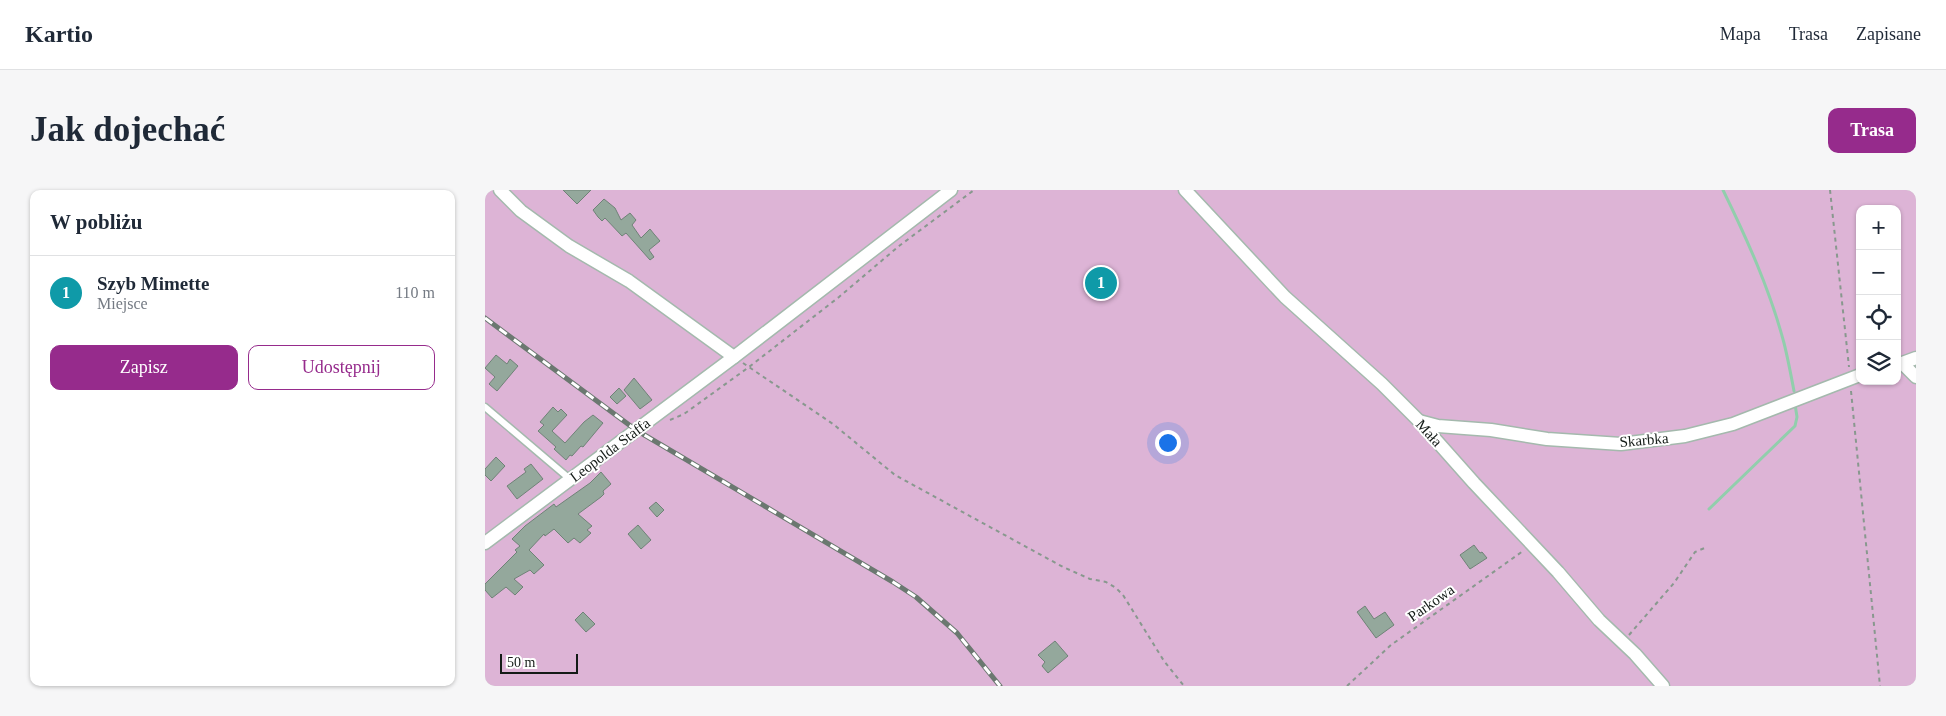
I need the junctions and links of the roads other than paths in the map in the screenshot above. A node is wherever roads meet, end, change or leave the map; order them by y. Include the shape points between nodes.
1 (499, 190) edge
2 (951, 190) edge
3 (1185, 190) edge
4 (734, 357) junction
5 (1916, 358) edge
6 (1901, 364) edge
7 (1901, 365) edge
8 (1855, 377) edge
9 (1916, 377) edge
10 (485, 407) edge
11 (1419, 421) junction
12 (571, 480) junction
13 (485, 543) edge
14 (1663, 686) edge

1 - 4 street via 521,211 569,246 629,281
2 - 4 street, Leopolda Staffa
3 - 11 street, Mała via 1285,297
4 - 12 street, Leopolda Staffa
5 - 6 street
7 - 9 street
8 - 11 street, Skarbka via 1733,424 1685,436 1621,444 1547,439
10 - 12 lane
11 - 14 street, Mała
12 - 13 street, Leopolda Staffa

